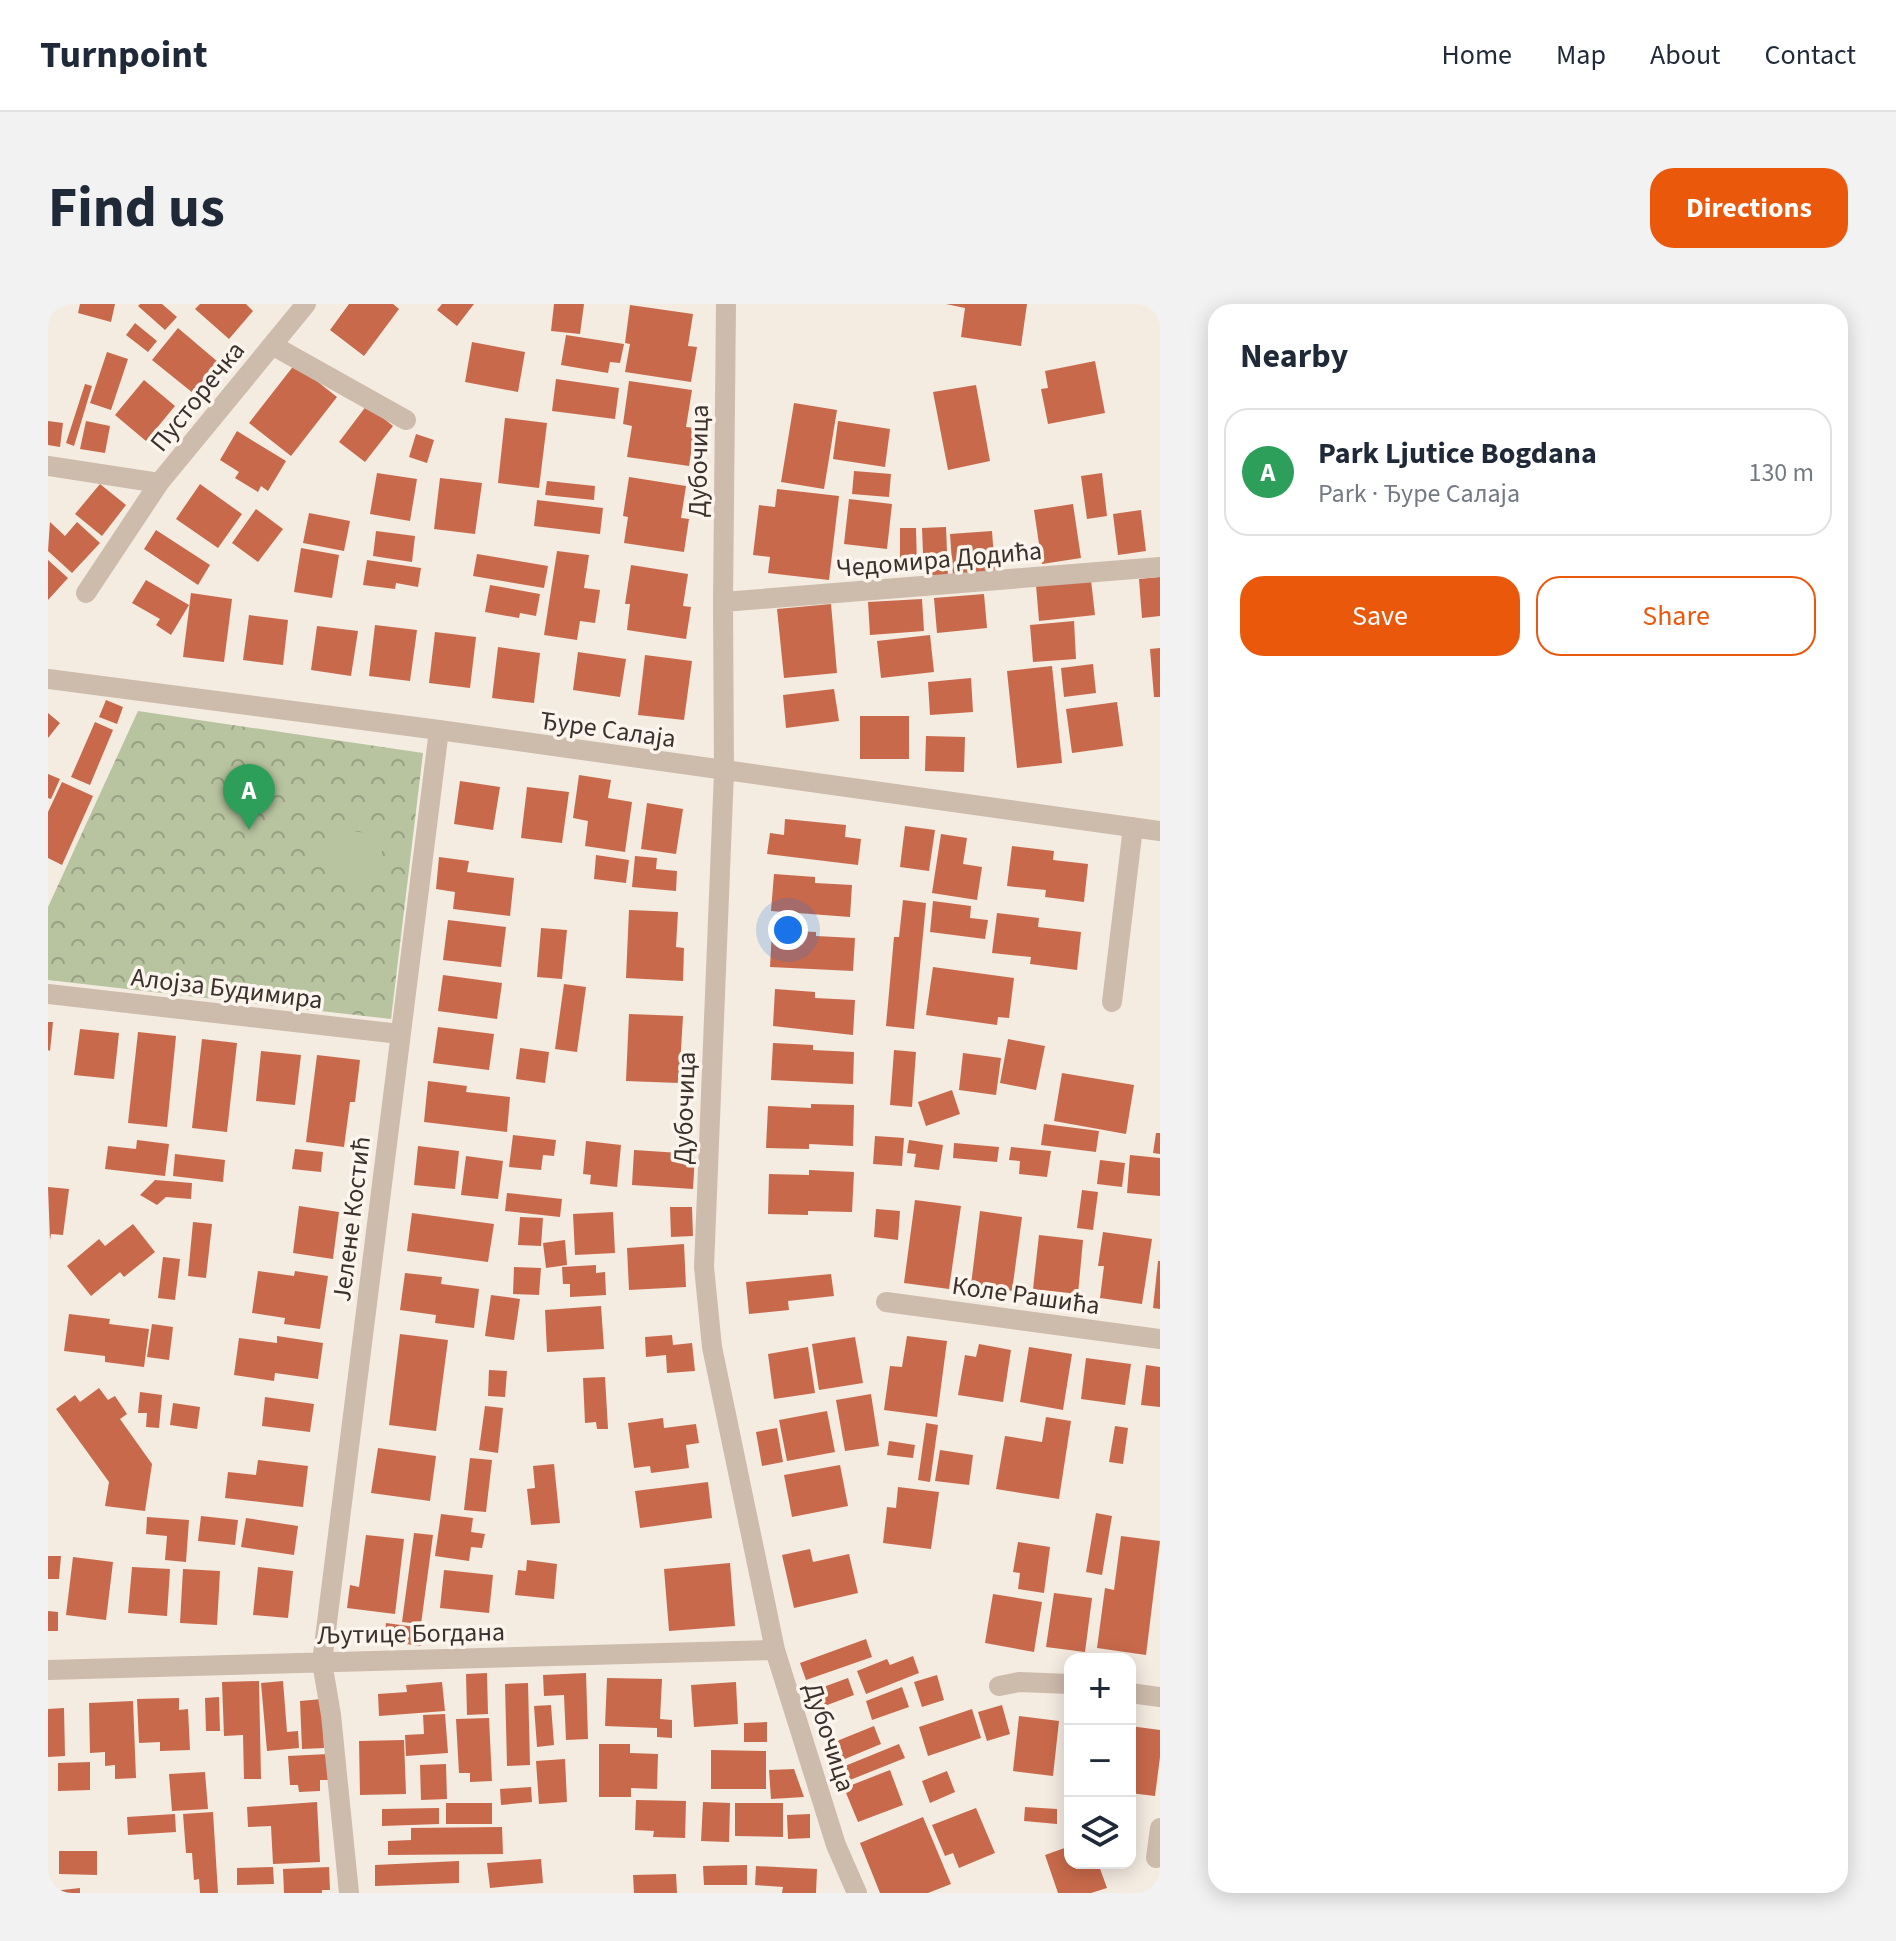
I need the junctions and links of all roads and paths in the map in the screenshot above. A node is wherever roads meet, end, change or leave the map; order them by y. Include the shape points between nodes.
1 (306, 304) edge
2 (726, 304) edge
3 (272, 345) junction
4 (406, 420) dead end
5 (48, 466) edge
6 (159, 483) junction
7 (1160, 567) edge
8 (86, 593) dead end
9 (723, 602) junction
10 (48, 679) edge
11 (439, 730) junction
12 (724, 772) junction
13 (1133, 827) junction
14 (1160, 831) edge
15 (48, 994) edge
16 (1112, 1002) dead end
17 (400, 1034) junction
18 (886, 1302) dead end
19 (1160, 1339) edge
20 (775, 1650) junction
21 (322, 1662) junction
22 (48, 1670) edge
23 (1064, 1684) edge
24 (999, 1686) dead end
25 (1136, 1694) edge
26 (1160, 1697) edge
27 (1160, 1828) edge
28 (1156, 1858) dead end
29 (349, 1893) edge
30 (857, 1893) edge

1 - 3 street, Пусторечка
2 - 9 street, Дубочица
3 - 4 street
3 - 6 street, Пусторечка
5 - 6 street, Пусторечка
6 - 8 street, Пусторечка
7 - 9 street, Чедомира Додића
9 - 12 street, Дубочица
10 - 11 street, Ђуре Салаја
11 - 12 street, Ђуре Салаја
11 - 17 street, Јелене Костић
12 - 13 street, Ђуре Салаја
12 - 20 street, Дубочица via 704,1267 712,1347
13 - 14 street, Ђуре Салаја
13 - 16 street
15 - 17 street, Алојза Будимира
17 - 21 street, Јелене Костић
18 - 19 street, Коле Рашића
20 - 21 street, Љутице Богдана
20 - 30 street, Дубочица via 836,1845
21 - 22 street, Љутице Богдана
21 - 29 street, Јелене Костић
23 - 24 street
25 - 26 street
27 - 28 street

